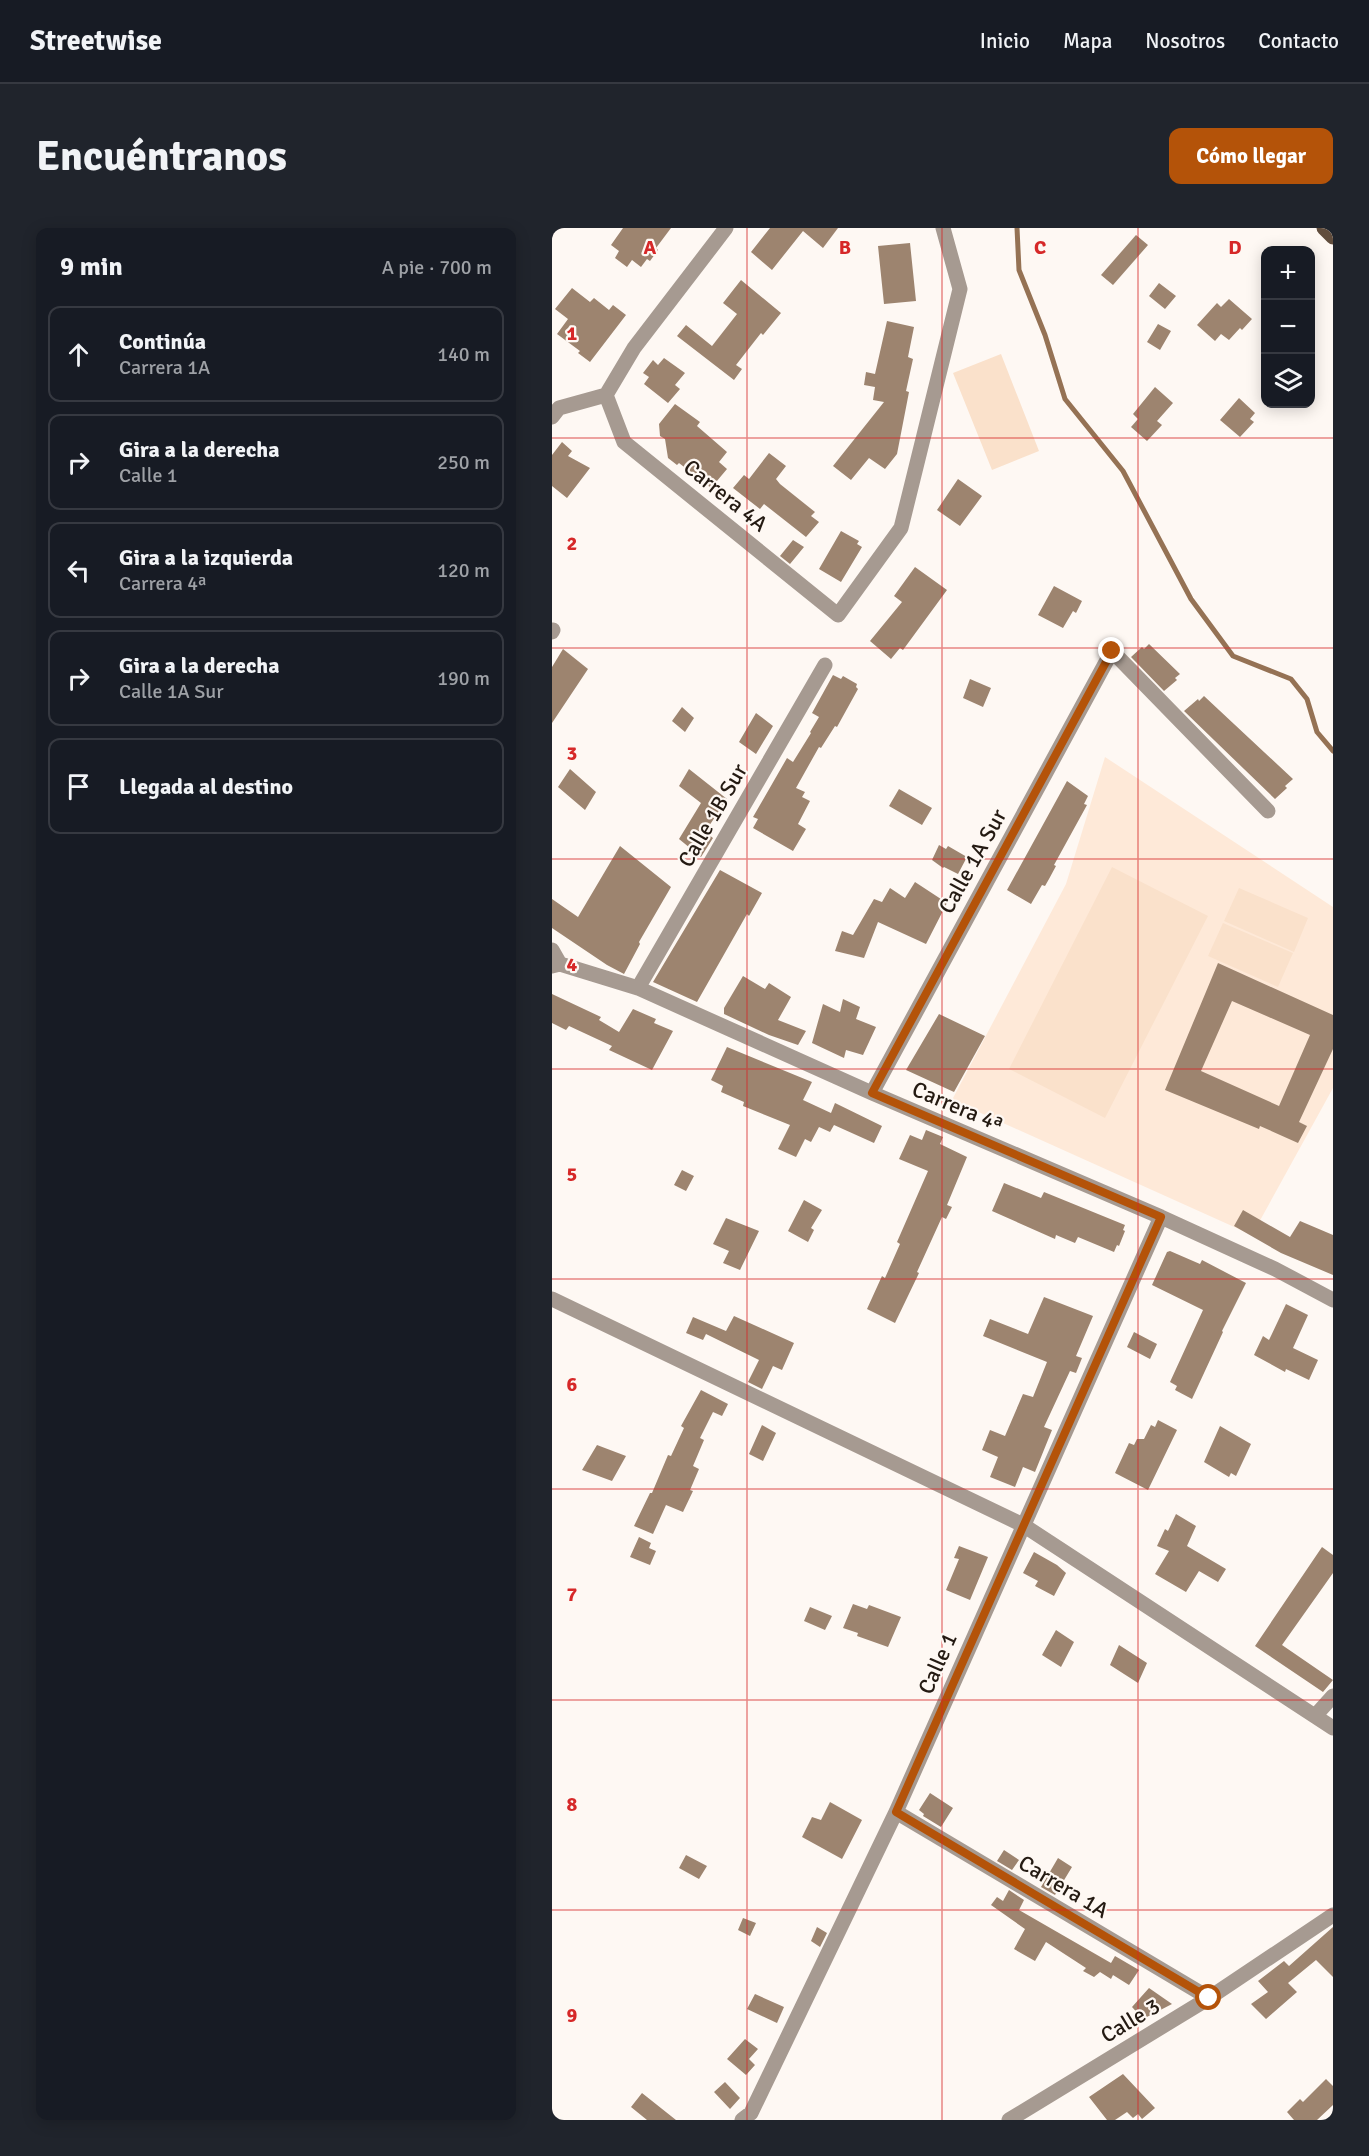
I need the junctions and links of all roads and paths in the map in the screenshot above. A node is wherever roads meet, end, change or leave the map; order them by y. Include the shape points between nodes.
1 (726, 228) edge
2 (943, 228) edge
3 (1324, 228) edge
4 (1333, 237) edge
5 (606, 395) junction
6 (552, 417) edge
7 (825, 665) dead end
8 (1268, 812) dead end
9 (552, 950) edge
10 (556, 965) edge
11 (638, 988) junction
12 (872, 1093) junction
13 (1161, 1217) junction
14 (552, 1299) edge
15 (1333, 1300) edge
16 (1023, 1525) junction
17 (1333, 1696) edge
18 (1315, 1716) junction
19 (1333, 1728) edge
20 (896, 1812) junction
21 (1333, 1915) edge
22 (1209, 1998) junction
23 (742, 2120) edge
24 (1009, 2120) edge

1 - 5 street via 634,348
2 - 5 street, Carrera 4A via 960,289 901,528 838,615 624,442
3 - 4 main road
5 - 6 street via 559,408
7 - 11 street, Calle 1B Sur
8 - 12 street, Calle 1A Sur via 1112,651
9 - 10 street
10 - 11 street, Carrera 4ª
11 - 12 street, Carrera 4ª
12 - 13 street, Carrera 4ª
13 - 15 street, Carrera 4ª
13 - 16 street, Calle 1
14 - 16 street
16 - 18 street
16 - 20 street, Calle 1
17 - 18 street
18 - 19 street
20 - 22 street, Carrera 1A
20 - 23 street, Calle 1 via 751,2113
21 - 22 street, Calle 3
22 - 24 street, Calle 3

